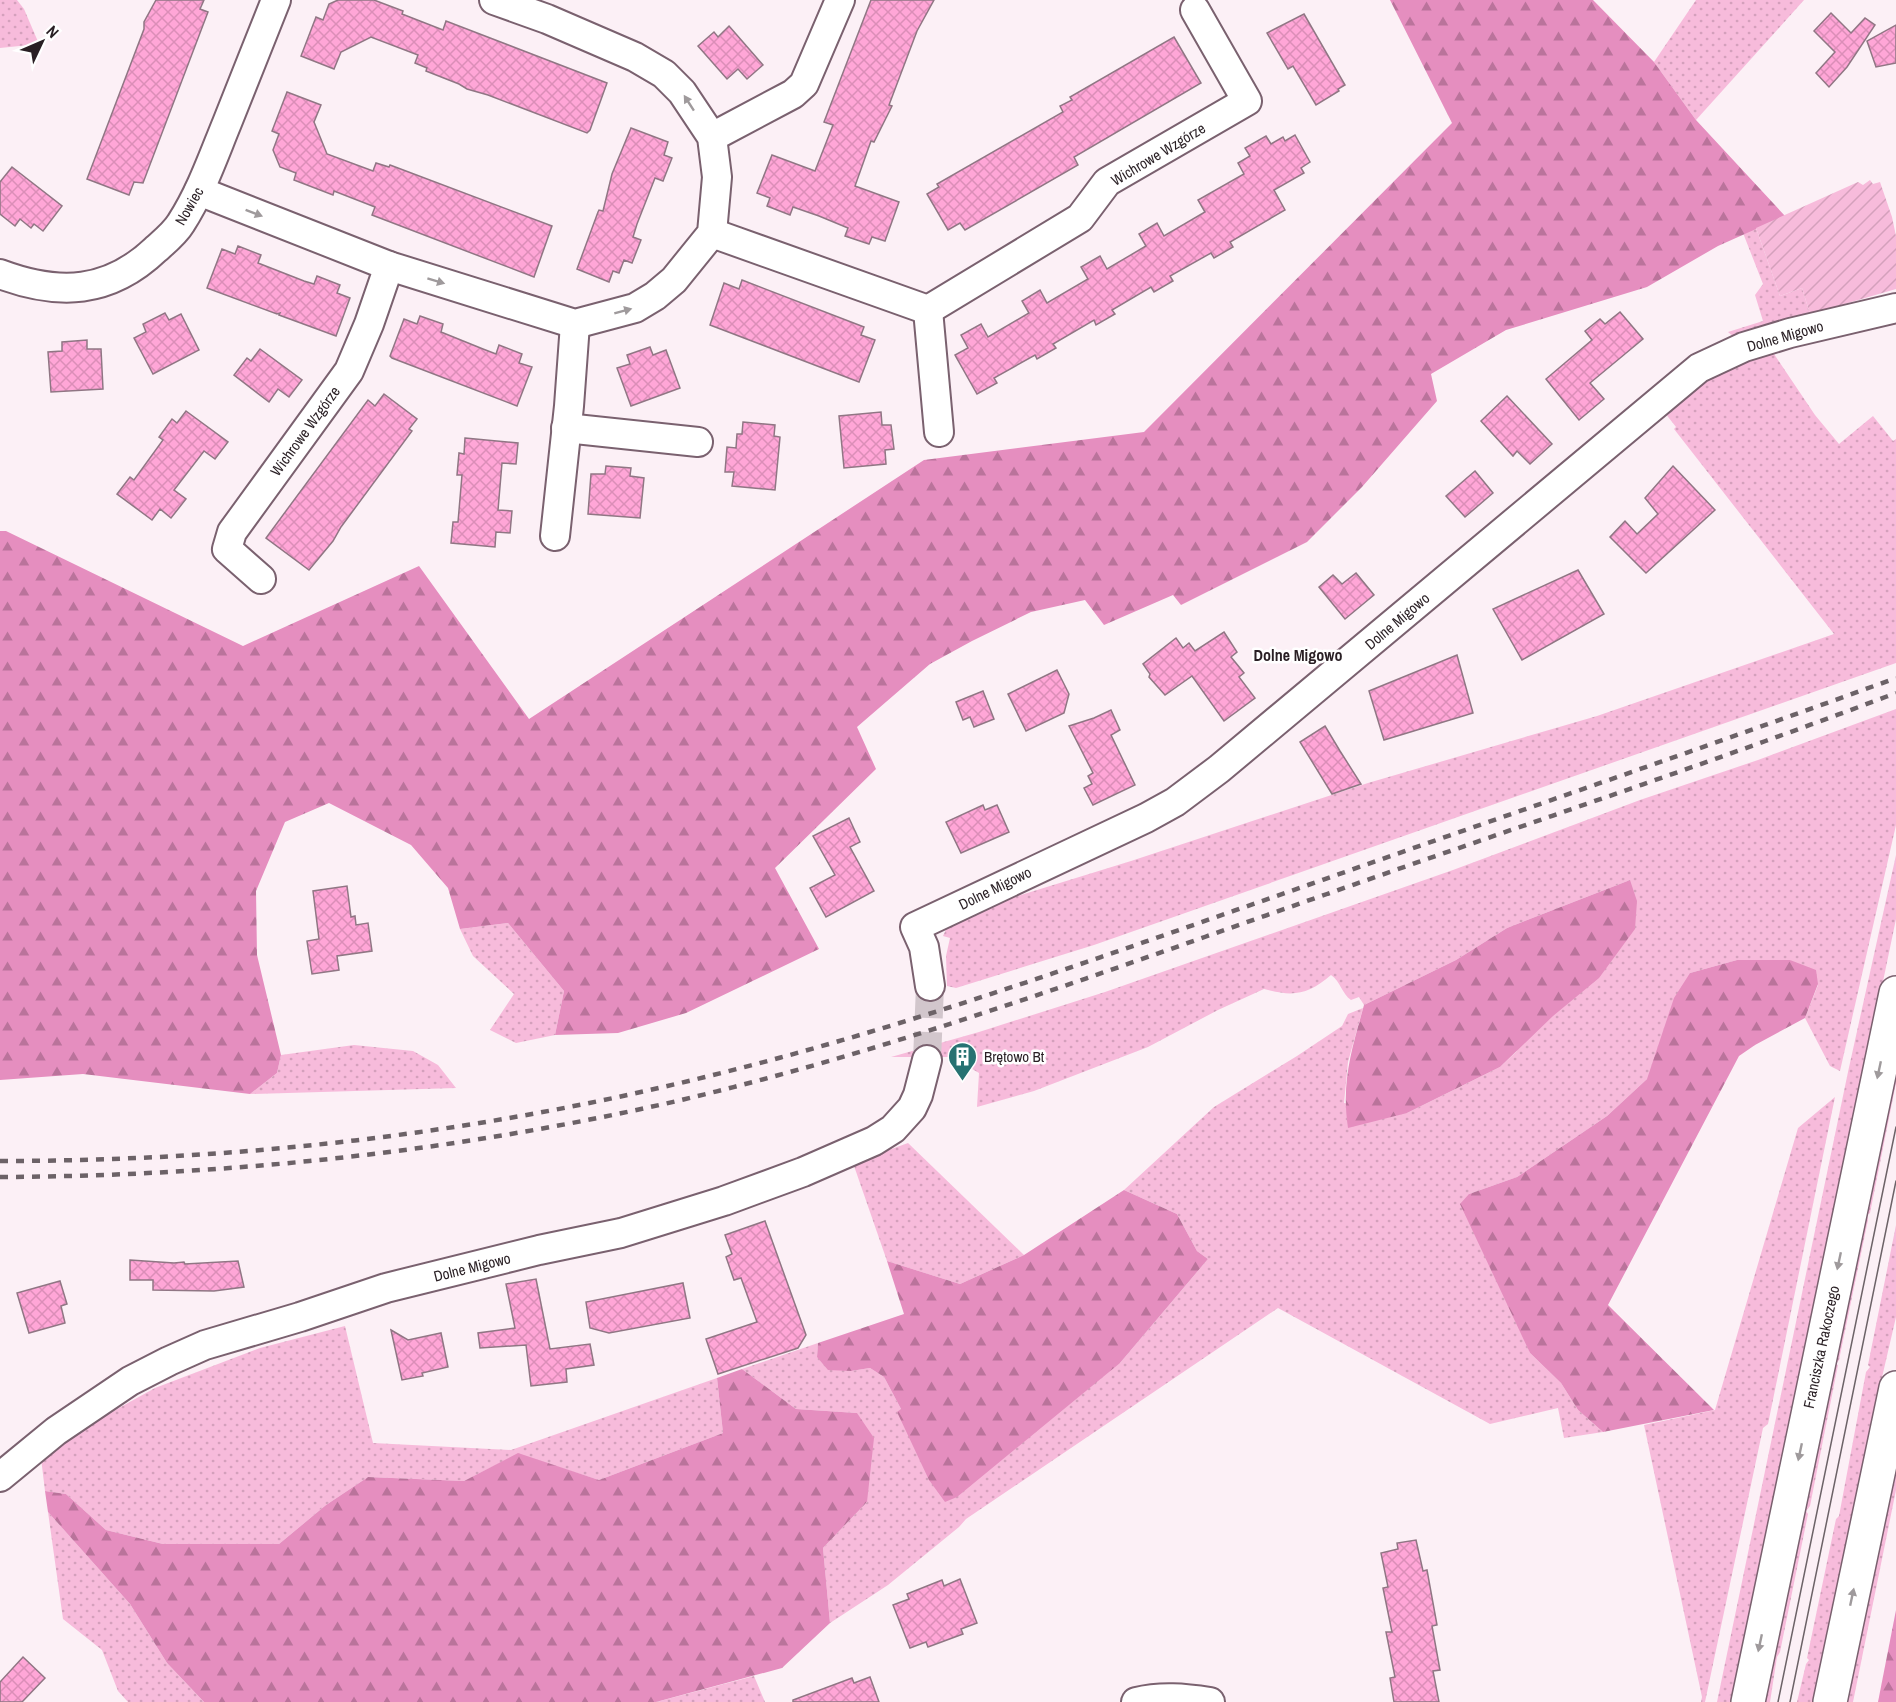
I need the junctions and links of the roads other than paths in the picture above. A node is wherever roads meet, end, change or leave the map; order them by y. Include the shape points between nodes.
1 (276, 0) edge
2 (494, 0) edge
3 (840, 0) edge
4 (550, 10) edge
5 (1196, 10) dead end
6 (712, 137) junction
7 (199, 191) junction
8 (712, 233) junction
9 (389, 266) junction
10 (0, 274) edge
11 (1896, 308) edge
12 (928, 310) junction
13 (575, 324) junction
14 (566, 428) junction
15 (939, 432) dead end
16 (698, 442) dead end
17 (555, 536) dead end
18 (261, 579) dead end
19 (930, 986) tunnel mouth
20 (1896, 993) edge
21 (927, 1060) tunnel mouth
22 (1896, 1388) edge
23 (0, 1477) edge
24 (1136, 1702) edge
25 (1210, 1702) edge
26 (1748, 1702) edge
27 (1830, 1702) edge

1 - 7 street, Nowiec
2 - 4 street
3 - 6 street via 804,84 793,94
6 -> 4 street via 682,92 664,74
5 - 12 street, Wichrowe Wzgórze via 1247,101 1107,182 1080,218
6 - 8 street via 717,177
7 -> 9 street
7 - 10 street, Nowiec via 180,225 165,242 116,278 83,288 62,289
8 - 12 street
13 -> 8 street via 635,308 656,296
9 -> 13 street
9 - 18 street, Wichrowe Wzgórze via 349,371 232,532 227,549
11 - 19 street, Dolne Migowo via 1744,347 1699,368 1175,802 915,927 924,947
12 - 15 street
13 - 14 street
14 - 16 street
14 - 17 street
20 -> 26 main road, Franciszka Rakoczego
21 - 23 street, Dolne Migowo via 912,1108 893,1129 874,1141 724,1201 621,1233 386,1288 206,1346 130,1381 50,1436
27 -> 22 main road
24 - 25 street via 1181,1698

